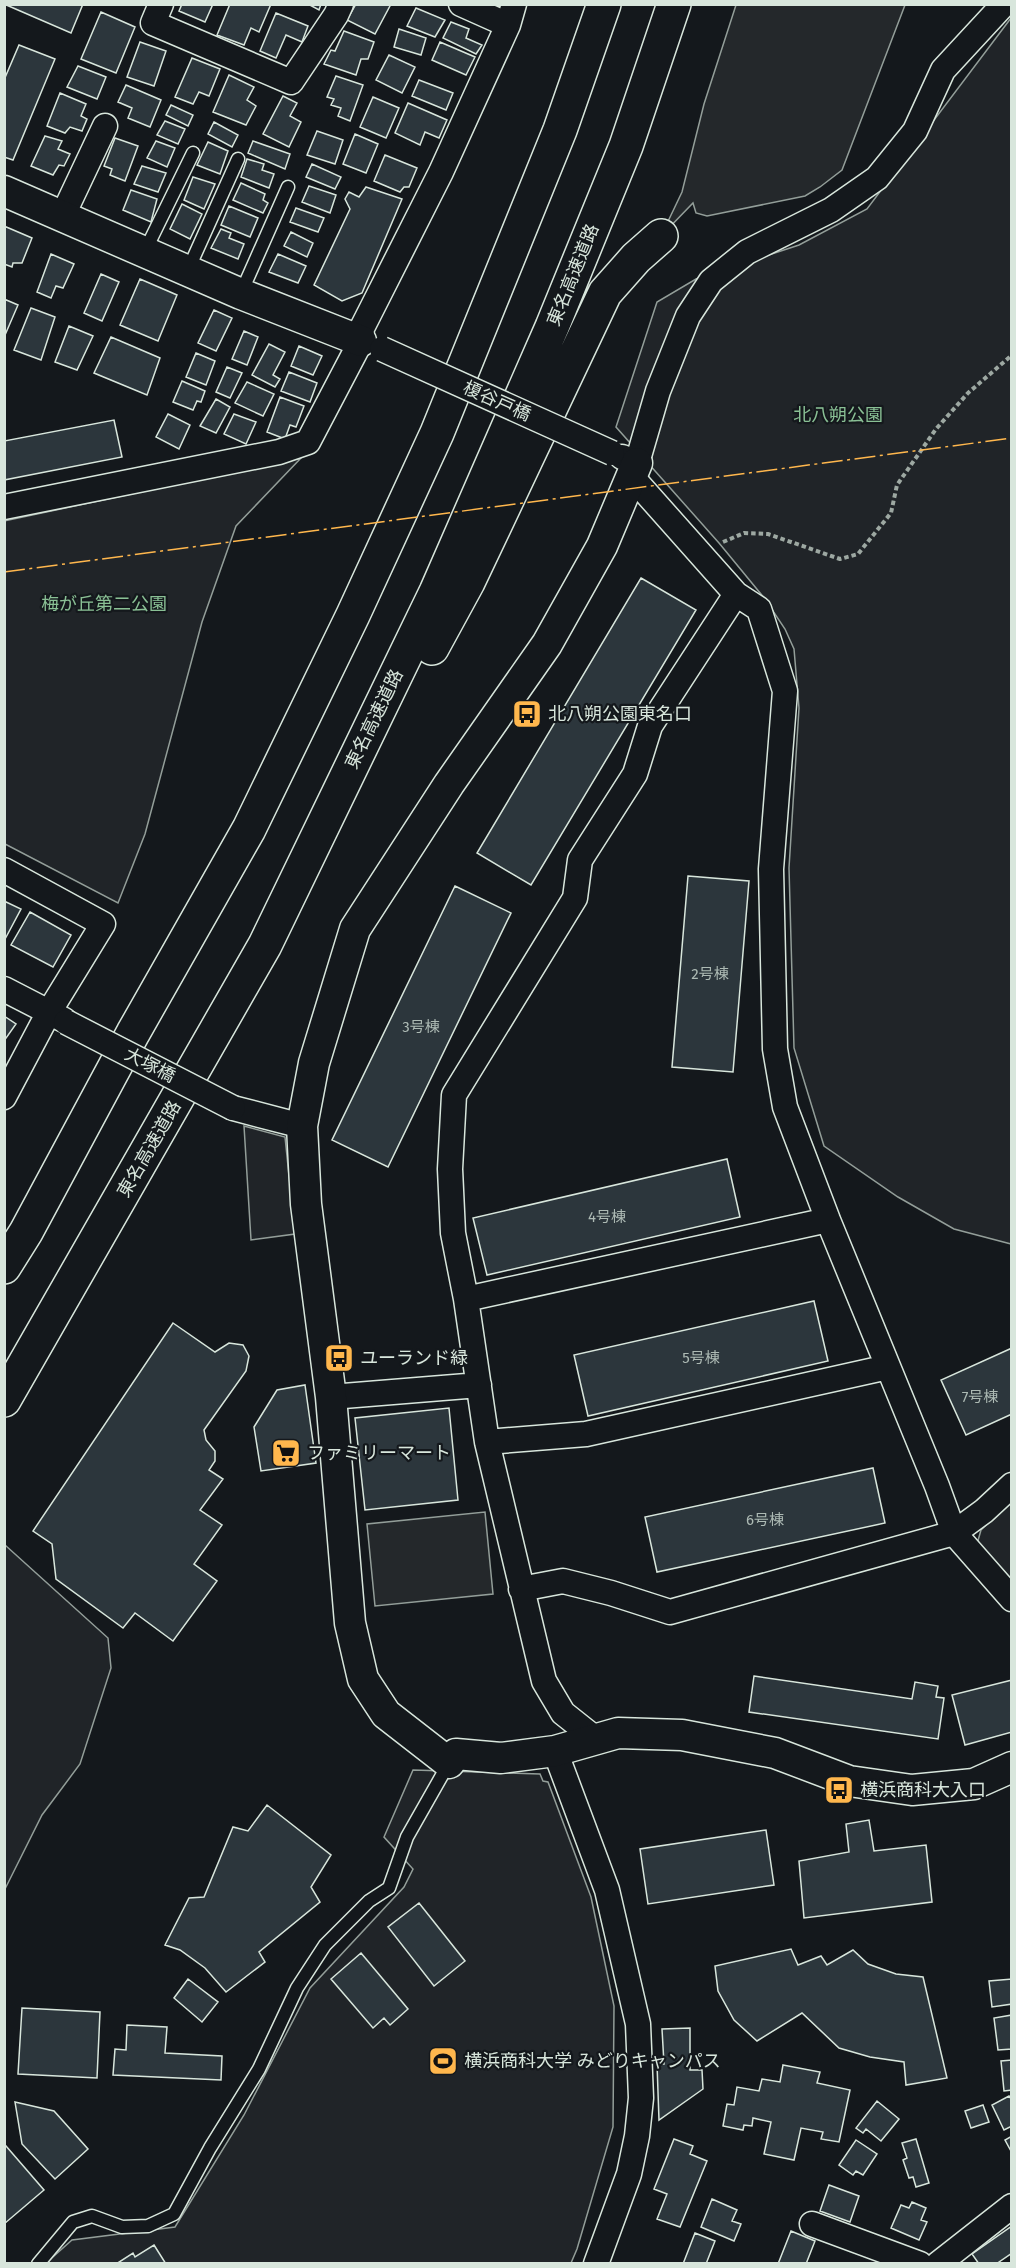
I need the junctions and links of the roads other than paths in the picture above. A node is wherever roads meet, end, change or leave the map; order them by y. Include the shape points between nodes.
1 (161, 4) edge
2 (341, 4) edge
3 (461, 4) edge
4 (604, 4) edge
5 (674, 4) edge
6 (1004, 4) edge
7 (511, 15) edge
8 (105, 126) dead end
9 (193, 153) dead end
10 (238, 159) dead end
11 (288, 187) dead end
12 (4, 191) edge
13 (62, 217) junction
14 (661, 236) dead end
15 (145, 252) junction
16 (188, 271) junction
17 (241, 294) junction
18 (371, 345) junction
19 (627, 464) junction
20 (4, 507) edge
21 (736, 594) junction
22 (4, 870) edge
23 (266, 945) junction
24 (4, 990) edge
25 (58, 1017) junction
26 (133, 1033) junction
27 (4, 1097) edge
28 (302, 1126) junction
29 (828, 1220) junction
30 (4, 1236) edge
31 (4, 1268) edge
32 (466, 1299) junction
33 (888, 1367) junction
34 (479, 1385) junction
35 (331, 1397) junction
36 (4, 1400) edge
37 (487, 1442) junction
38 (1011, 1485) edge
39 (954, 1533) junction
40 (520, 1589) junction
41 (1011, 1599) edge
42 (597, 1740) junction
43 (555, 1751) junction
44 (449, 1764) junction
45 (1011, 1767) edge
46 (1011, 2206) edge
47 (813, 2224) dead end
48 (604, 2261) edge
49 (38, 2264) edge
50 (920, 2264) edge
51 (938, 2264) edge

1 - 2 street via 153,23 291,82
3 - 7 street
4 - 26 highway via 560,130 437,433 249,829
5 - 23 highway, 東名高速道路 via 626,146 552,327 435,592
6 - 19 street via 943,70 915,131 878,178 831,210 747,252 711,281 688,316
7 - 18 street via 441,172 362,328
8 - 13 street
9 - 15 lane
10 - 16 lane
11 - 17 lane
12 - 13 street
13 - 15 street
14 - 23 highway via 605,293 468,582
15 - 16 street
16 - 17 street
17 - 18 street
18 - 19 street, 榎谷戸橋, bridge
18 - 20 street via 308,442 279,452
19 - 21 street
19 - 28 street via 602,546 547,644 449,784 355,929 314,1063
21 - 29 street via 759,609 785,691 771,869 775,1049 785,1107
21 - 32 street via 650,726 635,774 580,860 575,898 454,1095 450,1169 453,1233
22 - 25 street via 103,924
23 - 36 highway, 東名高速道路
24 - 25 street, 大塚橋
25 - 27 street
25 - 28 street, 大塚橋, bridge via 233,1108
26 - 30 highway
26 - 31 highway
28 - 35 street via 306,1204
29 - 32 street
29 - 33 street
32 - 34 street
33 - 37 street via 586,1434
33 - 39 street
34 - 35 street
34 - 37 street
35 - 44 street via 350,1623 363,1679 386,1714
37 - 40 street
38 - 39 street
39 - 40 street via 670,1612 563,1581
39 - 41 street
40 - 42 street via 544,1681 563,1713
42 - 43 street
42 - 45 street via 618,1734 682,1734 775,1753 849,1781 912,1790 974,1784
43 - 44 street via 501,1758 456,1754
43 - 48 street via 606,1890 638,2024 637,2136
44 - 49 lane via 407,1837 389,1888 369,1901 325,1946 297,1988 259,2070 174,2214 148,2226 122,2227 92,2216 73,2222
46 - 51 street
47 - 50 street

